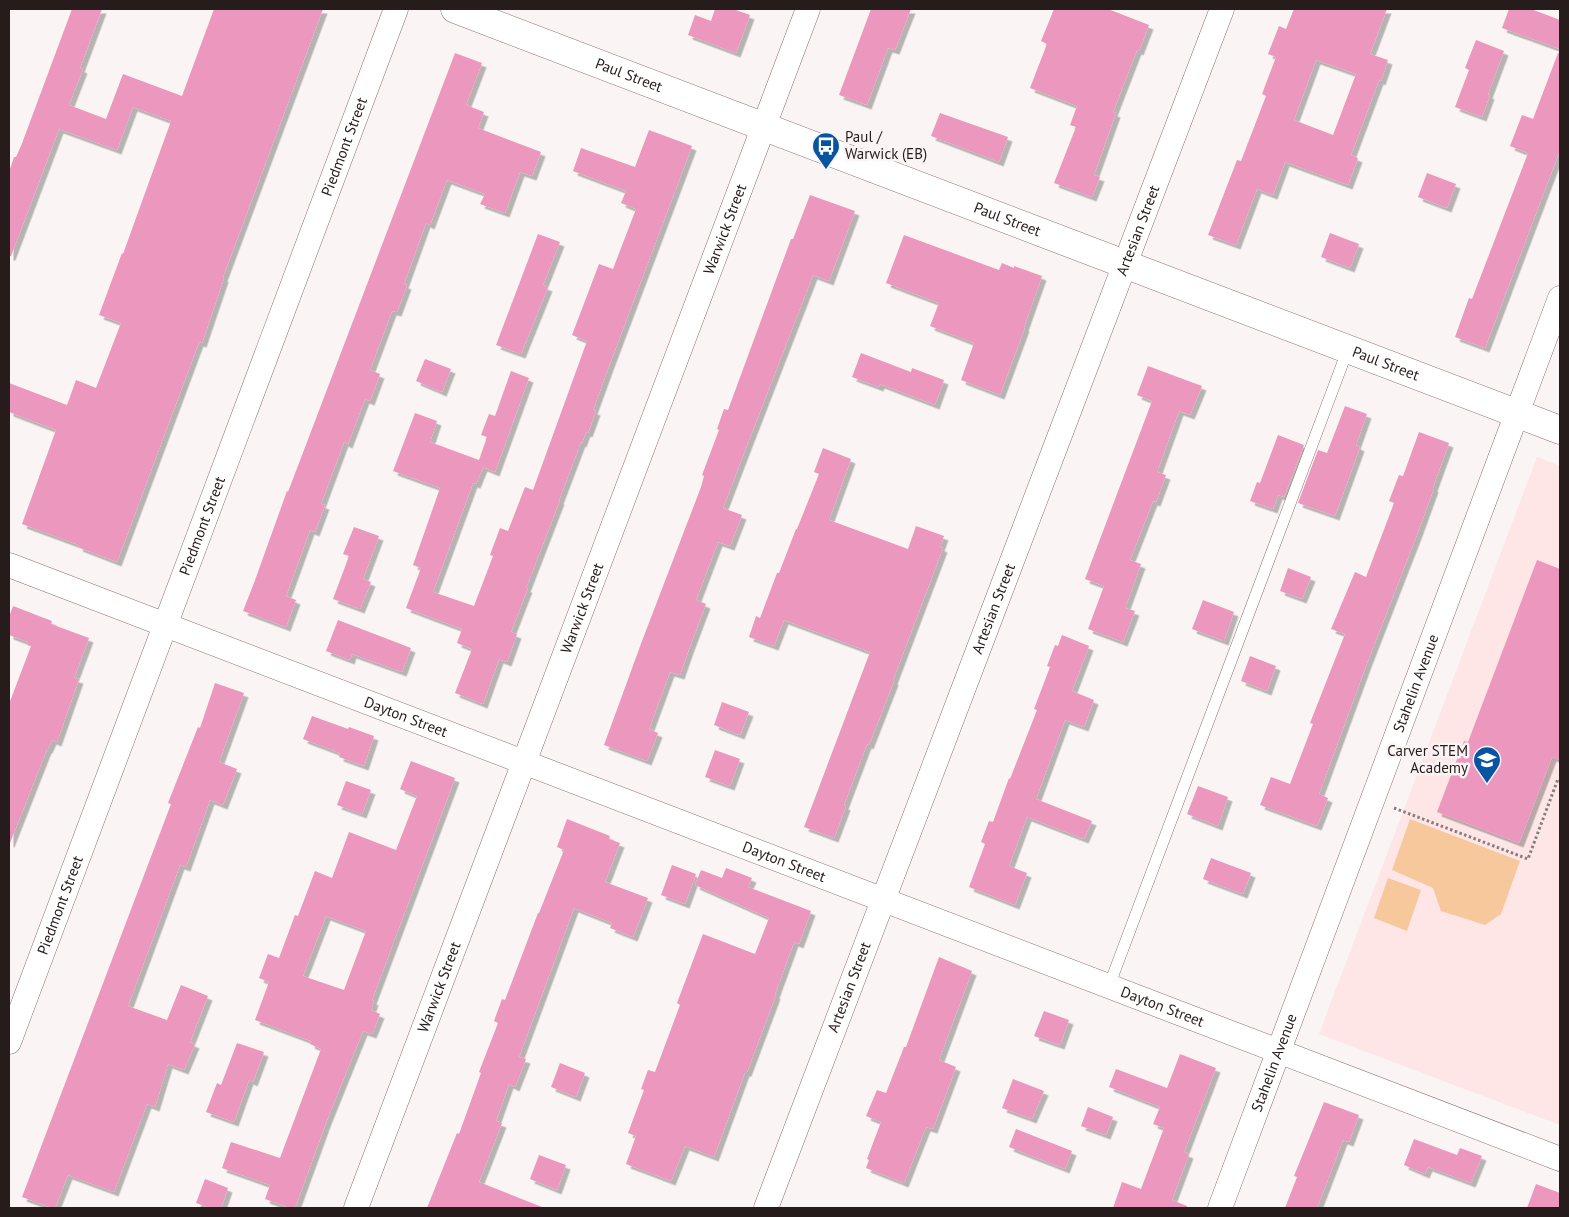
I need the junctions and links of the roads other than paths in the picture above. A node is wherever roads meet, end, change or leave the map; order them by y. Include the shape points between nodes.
1 (396, 9) edge
2 (455, 9) edge
3 (808, 9) edge
4 (1222, 9) edge
5 (764, 127) junction
6 (1126, 264) junction
7 (1560, 298) edge
8 (1348, 349) junction
9 (1517, 414) junction
10 (1560, 430) edge
11 (9, 565) edge
12 (164, 625) junction
13 (523, 763) junction
14 (881, 900) junction
15 (1109, 986) junction
16 (9, 1042) edge
17 (1279, 1051) junction
18 (1560, 1159) edge
19 (356, 1208) edge
20 (766, 1208) edge
21 (1220, 1208) edge

1 - 12 street, Piedmont Street
2 - 5 street, Paul Street
3 - 5 street, Warwick Street
4 - 6 street, Artesian Street
5 - 6 street, Paul Street
5 - 13 street, Warwick Street
6 - 8 street, Paul Street
6 - 14 street, Artesian Street
7 - 9 street, Stahelin Avenue
8 - 9 street, Paul Street
8 - 15 lane
9 - 10 street, Paul Street
9 - 17 street, Stahelin Avenue
11 - 12 street, Dayton Street
12 - 13 street, Dayton Street
12 - 16 street, Piedmont Street
13 - 14 street, Dayton Street
13 - 19 street, Warwick Street
14 - 15 street, Dayton Street
14 - 20 street, Artesian Street
15 - 17 street, Dayton Street
17 - 18 street, Dayton Street
17 - 21 street, Stahelin Avenue

